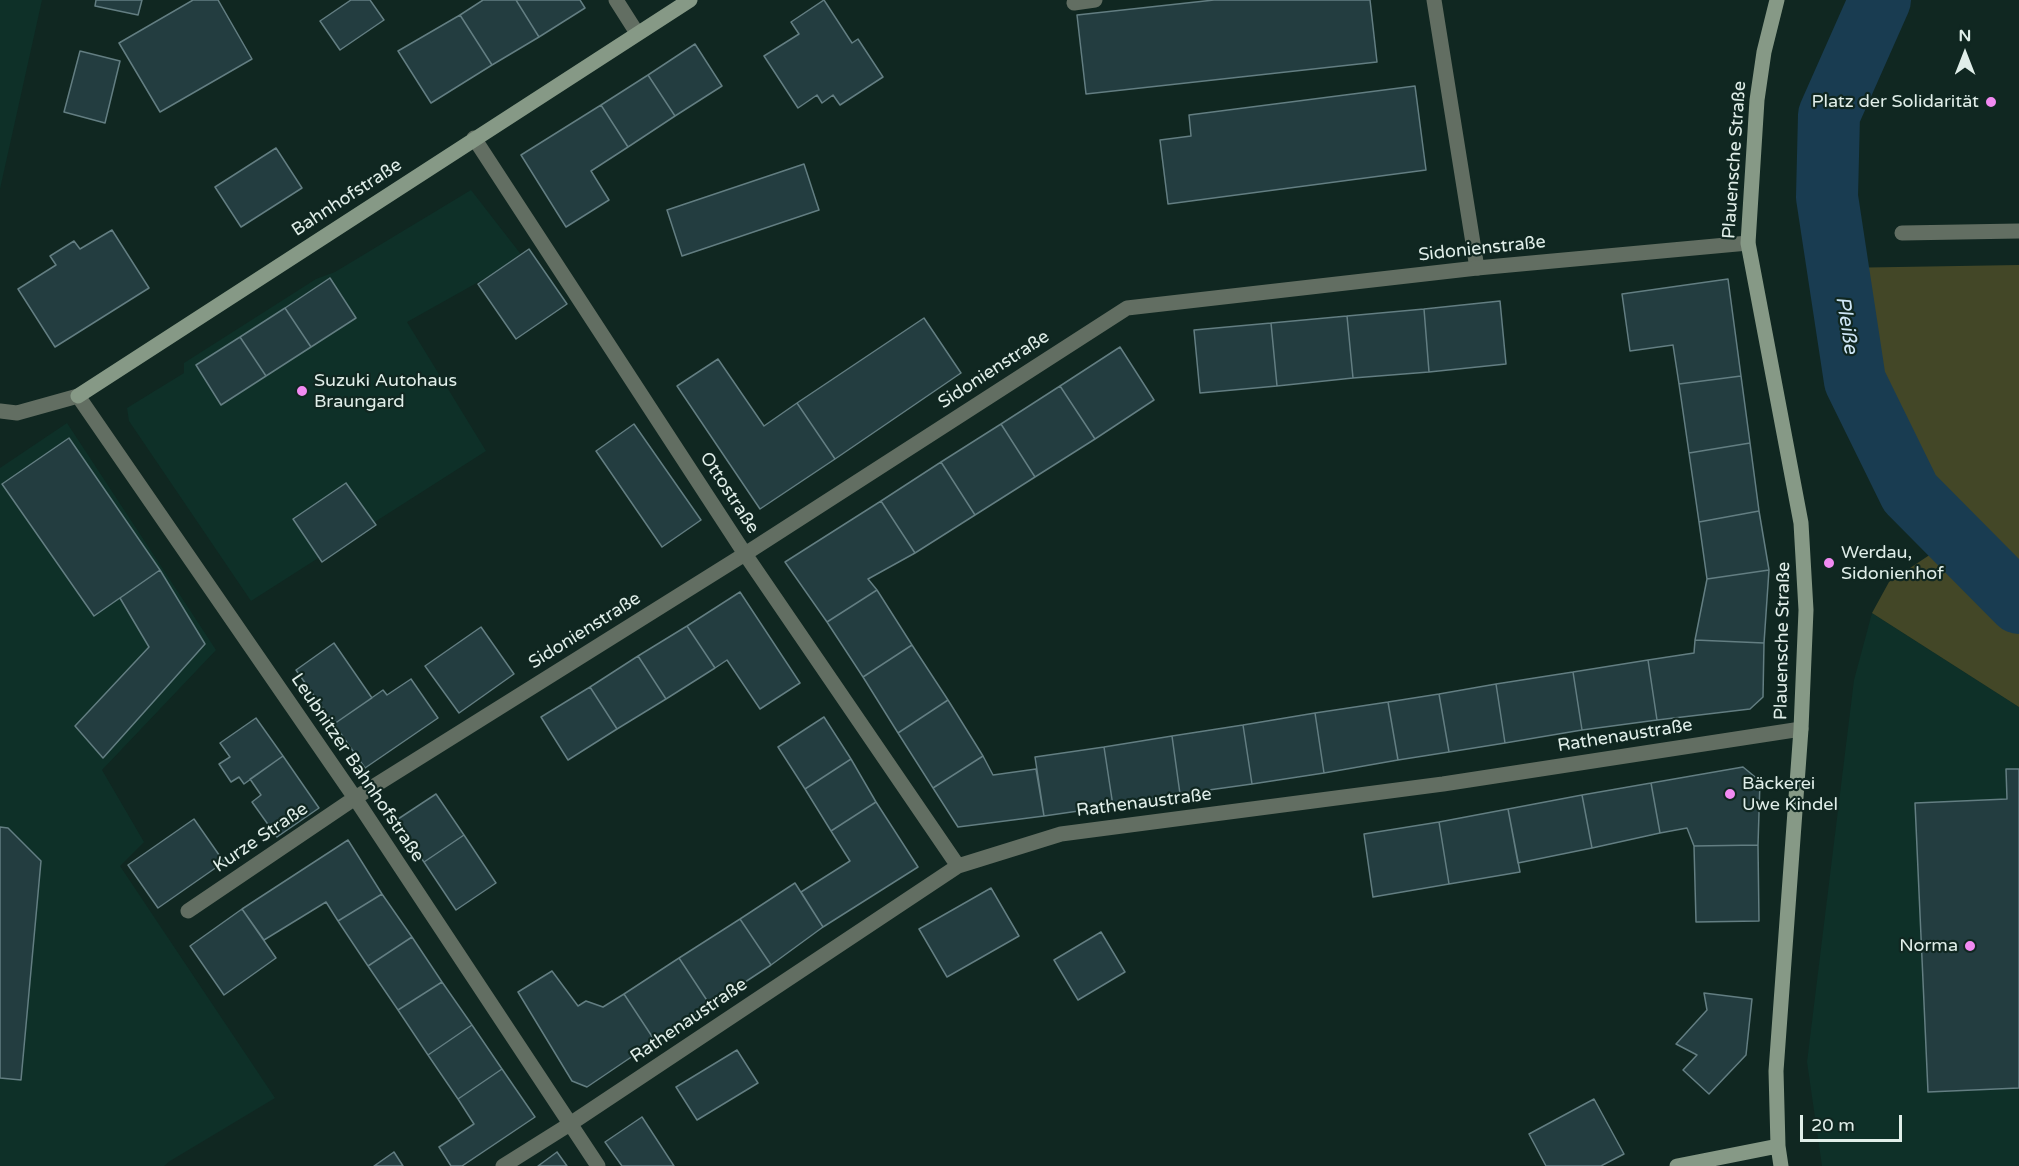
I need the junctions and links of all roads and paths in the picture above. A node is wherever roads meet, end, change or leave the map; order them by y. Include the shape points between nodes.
1 (616, 0) edge
2 (690, 0) edge
3 (1095, 0) edge
4 (1434, 0) edge
5 (1778, 0) edge
6 (1074, 3) dead end
7 (637, 33) junction
8 (474, 138) junction
9 (2019, 231) edge
10 (1902, 233) dead end
11 (1748, 243) junction
12 (1478, 268) junction
13 (78, 396) junction
14 (0, 411) edge
15 (746, 554) junction
16 (1801, 729) junction
17 (355, 798) junction
18 (958, 866) junction
19 (188, 911) dead end
20 (570, 1124) junction
21 (1778, 1146) junction
22 (503, 1166) edge
23 (598, 1166) edge
24 (1677, 1166) edge
25 (1781, 1166) edge

1 - 7 street
2 - 7 street, Bahnhofstraße
3 - 6 street
4 - 12 street
5 - 11 street, Plauensche Straße via 1756,100
7 - 8 street, Bahnhofstraße
8 - 13 street, Bahnhofstraße
8 - 15 street, Ottostraße
9 - 10 street
11 - 12 street, Sidonienstraße
11 - 16 street, Plauensche Straße via 1802,523 1806,610
12 - 15 street, Sidonienstraße via 1127,308
13 - 14 street, Bahnhofstraße via 17,414
13 - 17 street, Leubnitzer Bahnhofstraße
15 - 17 street, Sidonienstraße
15 - 18 street, Ottostraße
16 - 18 street, Rathenaustraße via 1432,786 1061,834
16 - 21 street, Plauensche Straße via 1776,1071
17 - 19 street, Kurze Straße
17 - 20 street, Leubnitzer Bahnhofstraße
18 - 20 street, Rathenaustraße
20 - 22 street, Rathenaustraße
20 - 23 street, Leubnitzer Bahnhofstraße
21 - 24 street
21 - 25 street, Plauensche Straße

